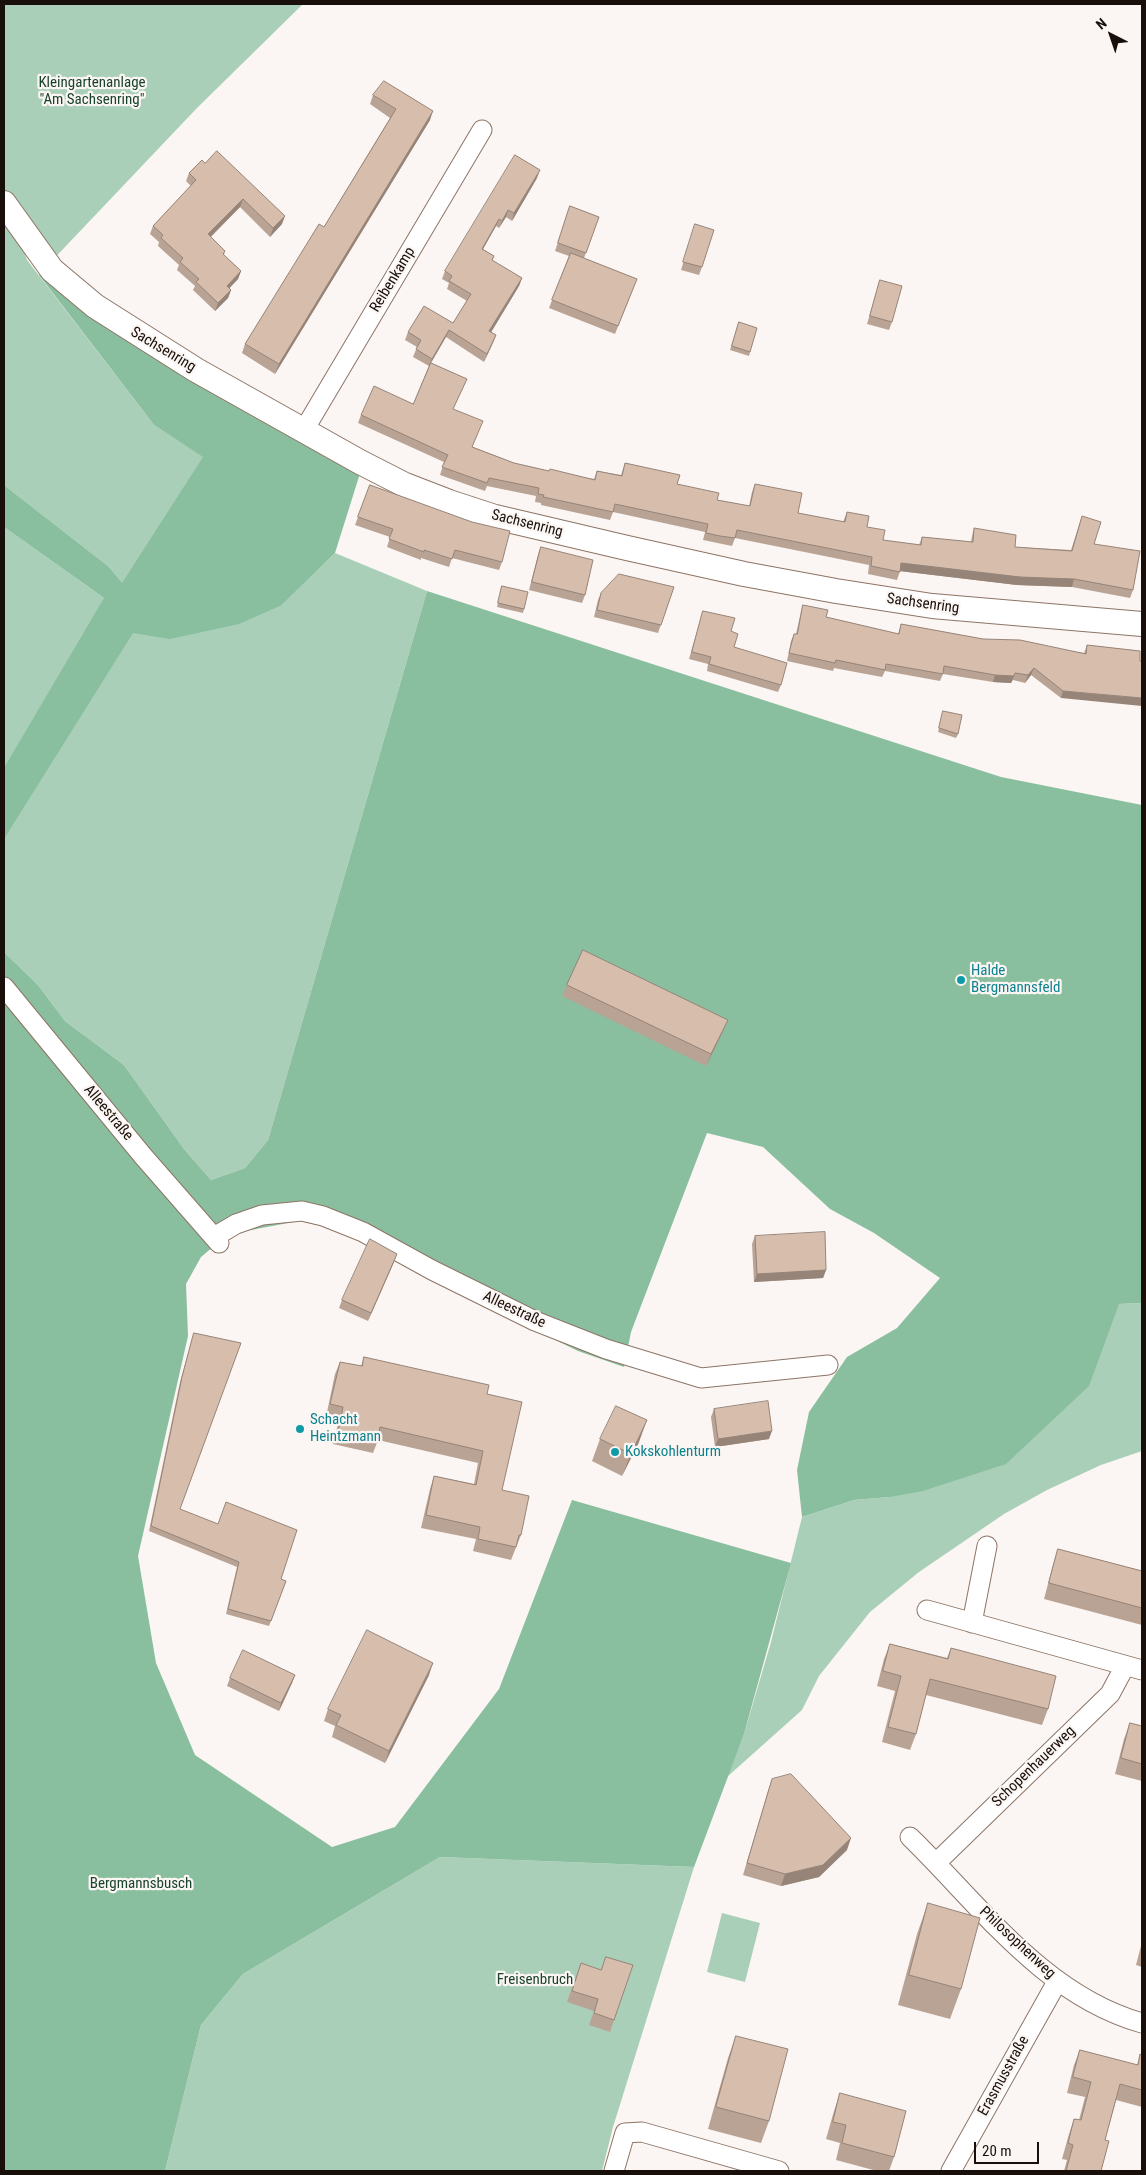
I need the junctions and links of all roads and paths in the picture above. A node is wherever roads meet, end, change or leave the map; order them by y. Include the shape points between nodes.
1 (482, 130) dead end
2 (4, 203) edge
3 (304, 430) junction
4 (1142, 624) edge
5 (4, 987) edge
6 (828, 1365) dead end
7 (987, 1546) dead end
8 (927, 1610) dead end
9 (972, 1623) junction
10 (1134, 1668) edge
11 (910, 1837) dead end
12 (936, 1863) junction
13 (1058, 1982) junction
14 (1142, 2023) edge
15 (614, 2171) edge
16 (779, 2171) edge
17 (951, 2171) edge

1 - 3 street, Reibenkamp
2 - 3 street, Sachsenring via 52,270 95,306 180,360
3 - 4 street, Sachsenring via 405,485 449,502 495,517 618,546 744,574 932,606
5 - 6 street, Alleestraße via 143,1156 217,1240 236,1224 262,1215 302,1211 363,1232 535,1321 606,1349 701,1378
7 - 9 street
8 - 9 street, Schopenhauerweg
9 - 10 street, Schopenhauerweg
10 - 12 street, Schopenhauerweg
11 - 12 street, Philosophenweg
12 - 13 street, Philosophenweg via 1008,1938
13 - 14 street, Philosophenweg
13 - 17 street, Erasmusstraße
15 - 16 street via 625,2133 642,2132

